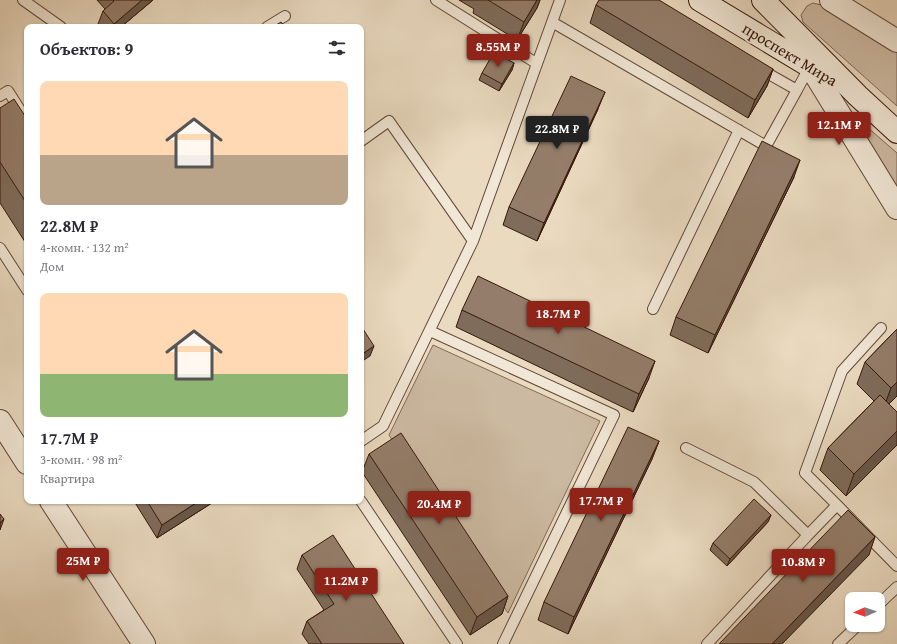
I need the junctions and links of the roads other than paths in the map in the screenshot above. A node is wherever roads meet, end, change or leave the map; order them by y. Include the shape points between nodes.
1 (23, 0) edge
2 (436, 0) edge
3 (700, 0) edge
4 (763, 0) edge
5 (831, 0) edge
6 (557, 1) edge
7 (285, 16) dead end
8 (552, 22) junction
9 (57, 24) edge
10 (272, 24) edge
11 (897, 41) edge
12 (536, 63) junction
13 (750, 63) edge
14 (810, 66) junction
15 (796, 90) junction
16 (0, 96) edge
17 (858, 96) junction
18 (24, 116) edge
19 (739, 130) junction
20 (897, 132) edge
21 (364, 139) edge
22 (897, 208) edge
23 (473, 241) junction
24 (0, 248) edge
25 (24, 285) edge
26 (654, 309) dead end
27 (881, 328) dead end
28 (430, 331) junction
29 (0, 421) edge
30 (364, 439) edge
31 (686, 448) dead end
32 (24, 452) edge
33 (53, 504) edge
34 (362, 504) edge
35 (838, 505) junction
36 (808, 535) junction
37 (897, 566) edge
38 (897, 587) edge
39 (885, 598) edge
40 (851, 632) edge
41 (144, 644) edge
42 (457, 644) edge
43 (503, 644) edge
44 (707, 644) edge
45 (838, 644) edge

1 - 9 lane
2 - 12 lane
3 - 14 street, проспект Мира
4 - 17 street, проспект Мира
5 - 11 street
6 - 8 lane
7 - 10 lane
8 - 12 lane
8 - 19 lane
12 - 23 lane
13 - 15 lane
14 - 15 lane
14 - 17 street, проспект Мира
14 - 22 street
15 - 19 lane via 766,146
16 - 18 lane via 8,91
17 - 20 street, проспект Мира
19 - 26 lane
21 - 23 lane via 389,121
23 - 28 lane
24 - 25 lane
27 - 35 lane via 842,371 805,473
28 - 30 lane via 383,426
28 - 43 lane via 614,415
29 - 32 street
31 - 36 lane via 754,482
33 - 41 street
34 - 42 lane
35 - 36 lane
35 - 37 lane
36 - 44 lane
38 - 39 lane
40 - 45 lane

